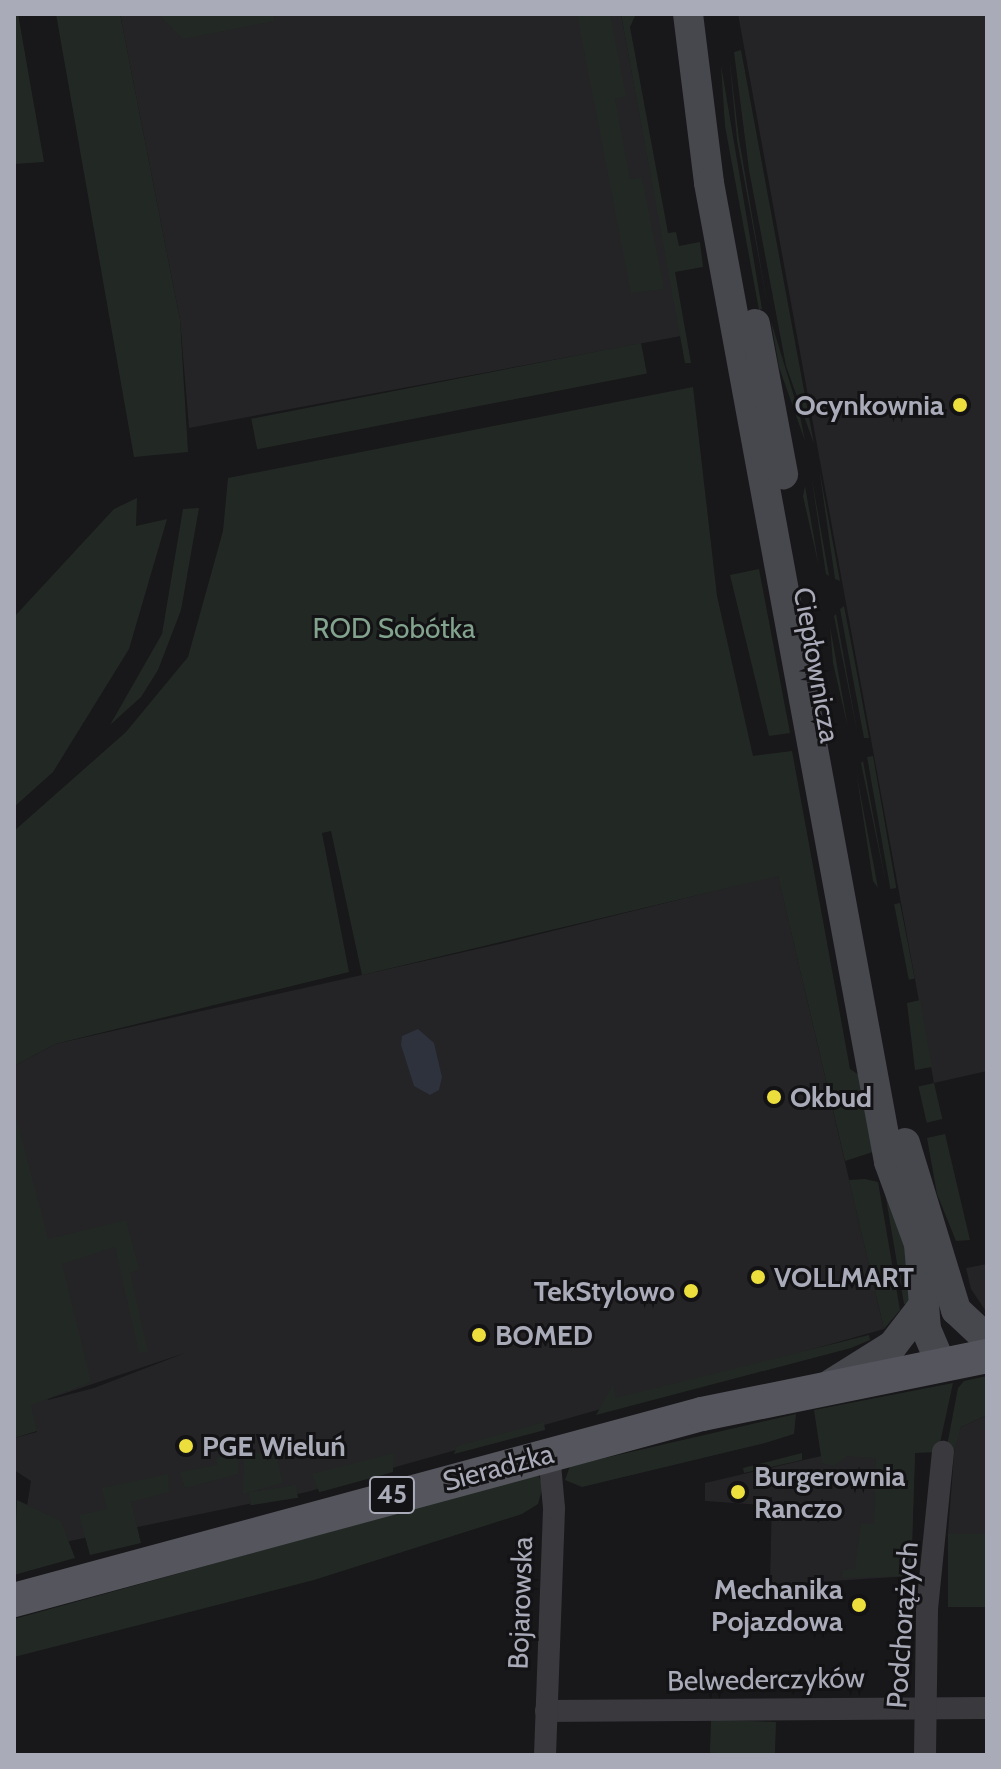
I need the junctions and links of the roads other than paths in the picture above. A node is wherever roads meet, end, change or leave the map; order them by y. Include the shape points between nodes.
1 (688, 14) edge
2 (708, 14) edge
3 (923, 1306) junction
4 (956, 1310) junction
5 (987, 1339) edge
6 (987, 1356) edge
7 (941, 1364) junction
8 (823, 1388) junction
9 (943, 1452) dead end
10 (549, 1453) junction
11 (14, 1600) edge
12 (925, 1706) junction
13 (987, 1708) edge
14 (546, 1711) junction
15 (545, 1755) edge
16 (925, 1755) edge

1 - 3 main road, Ciepłownicza via 703,150 742,365 889,1162 922,1256
2 - 4 main road, Ciepłownicza via 726,166 903,1133
3 - 7 main road, Ciepłownicza via 928,1339
3 - 8 main road via 893,1345
4 - 5 main road
4 - 7 main road
6 - 7 main road, Sieradzka / 45
7 - 8 main road, Sieradzka / 45
8 - 10 main road, Sieradzka / 45
9 - 12 street, Podchorążych via 927,1609
10 - 11 main road, Sieradzka / 45
10 - 14 street, Bojarowska via 554,1508
12 - 13 street, Belwederczyków
12 - 14 street, Belwederczyków
12 - 16 street, Podchorążych
14 - 15 street, Bojarowska

